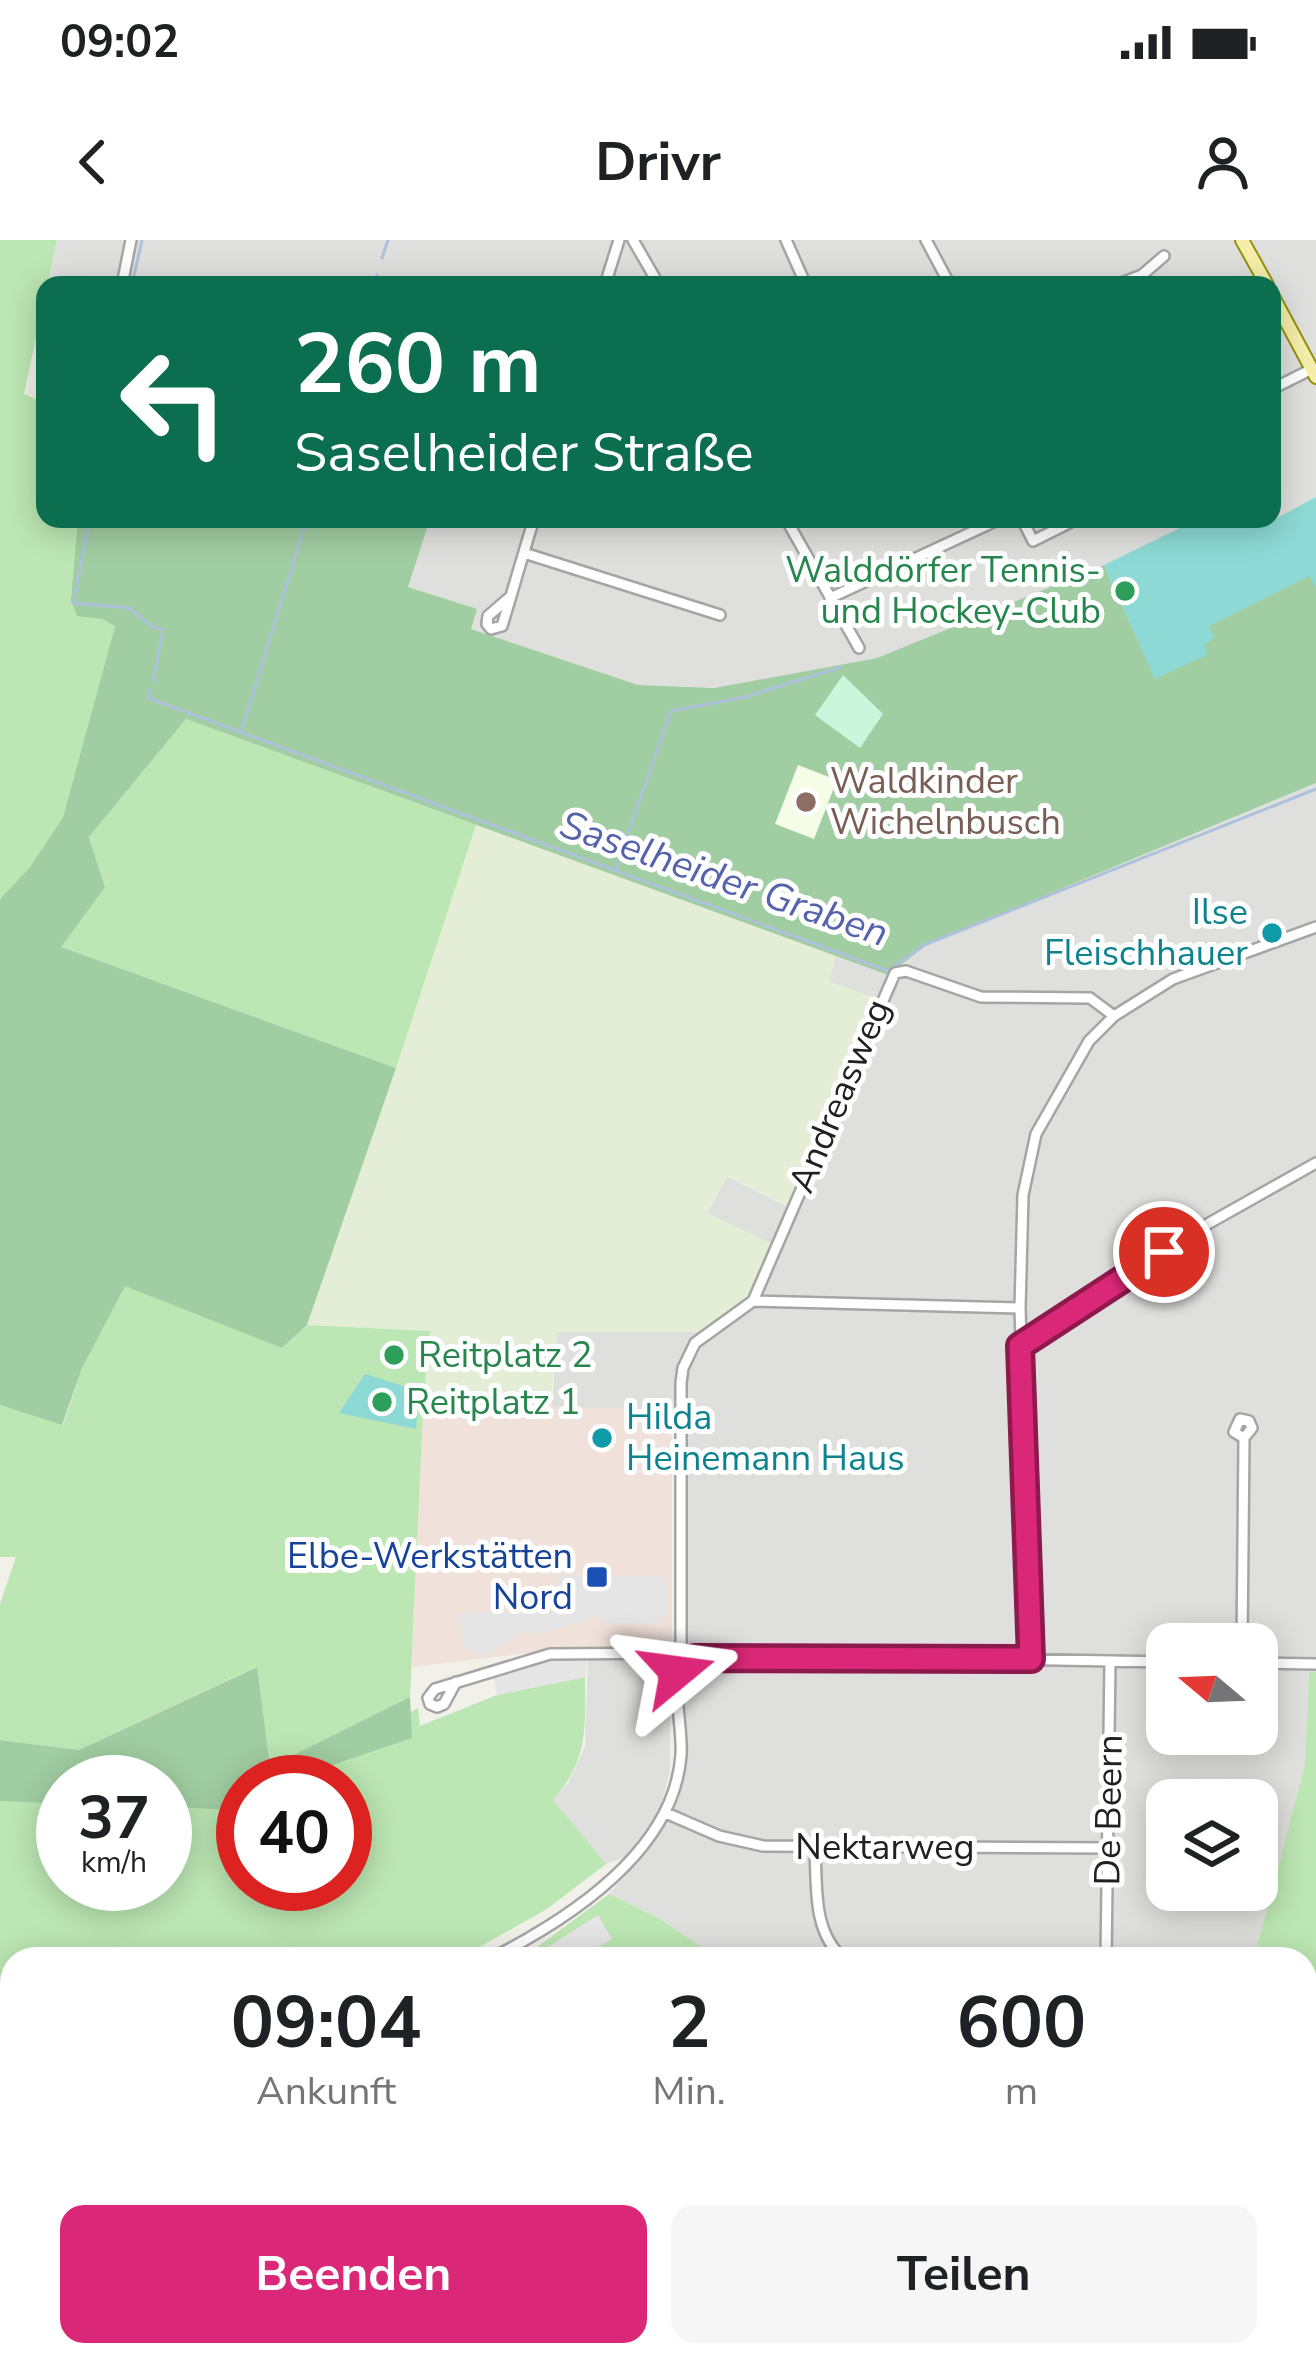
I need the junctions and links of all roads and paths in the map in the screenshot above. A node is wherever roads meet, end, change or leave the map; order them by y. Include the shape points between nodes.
1 (131, 240) edge
2 (619, 240) edge
3 (633, 240) edge
4 (786, 240) edge
5 (926, 240) edge
6 (1242, 240) edge
7 (1164, 256) dead end
8 (124, 276) edge
9 (608, 276) edge
10 (654, 276) edge
11 (802, 276) edge
12 (945, 276) edge
13 (1139, 276) edge
14 (1262, 276) edge
15 (1281, 312) edge
16 (1314, 373) edge
17 (1281, 386) edge
18 (531, 528) edge
19 (791, 528) edge
20 (981, 528) edge
21 (1026, 528) edge
22 (1060, 528) edge
23 (524, 554) junction
24 (510, 597) dead end
25 (830, 598) junction
26 (720, 615) dead end
27 (860, 648) dead end
28 (1316, 928) edge
29 (1114, 1016) junction
30 (1316, 1163) edge
31 (754, 1301) junction
32 (1020, 1309) junction
33 (1020, 1346) junction
34 (1244, 1438) dead end
35 (1242, 1623) edge
36 (680, 1658) junction
37 (1031, 1659) junction
38 (1110, 1661) junction
39 (1146, 1662) edge
40 (1278, 1663) edge
41 (1316, 1664) edge
42 (456, 1682) dead end
43 (666, 1813) junction
44 (815, 1847) junction
45 (1109, 1848) junction
46 (514, 1947) edge
47 (835, 1947) edge
48 (1106, 1947) edge

1 - 8 street
2 - 9 street
3 - 10 street
4 - 11 street
5 - 12 street
6 - 14 main road
7 - 13 street
15 - 16 main road
16 - 17 street
18 - 23 street
19 - 25 street
20 - 25 street
21 - 22 street via 1033,541
23 - 24 street
23 - 26 street
25 - 27 street
28 - 29 street via 1173,979
29 - 31 street, Andreasweg via 1090,998 981,997 895,973
29 - 32 street via 1089,1041 1036,1134 1024,1195
30 - 33 street
31 - 32 street
31 - 36 street via 695,1343 683,1368
32 - 33 street
33 - 37 street
34 - 35 street
36 - 37 street
36 - 42 street via 559,1652
36 - 43 street via 680,1772
37 - 38 street
38 - 39 street
38 - 45 street, De Beern
40 - 41 street
43 - 44 street, Nektarweg via 719,1836
43 - 46 street via 600,1886
44 - 45 street, Nektarweg
44 - 47 street via 818,1910
45 - 48 street, De Beern

